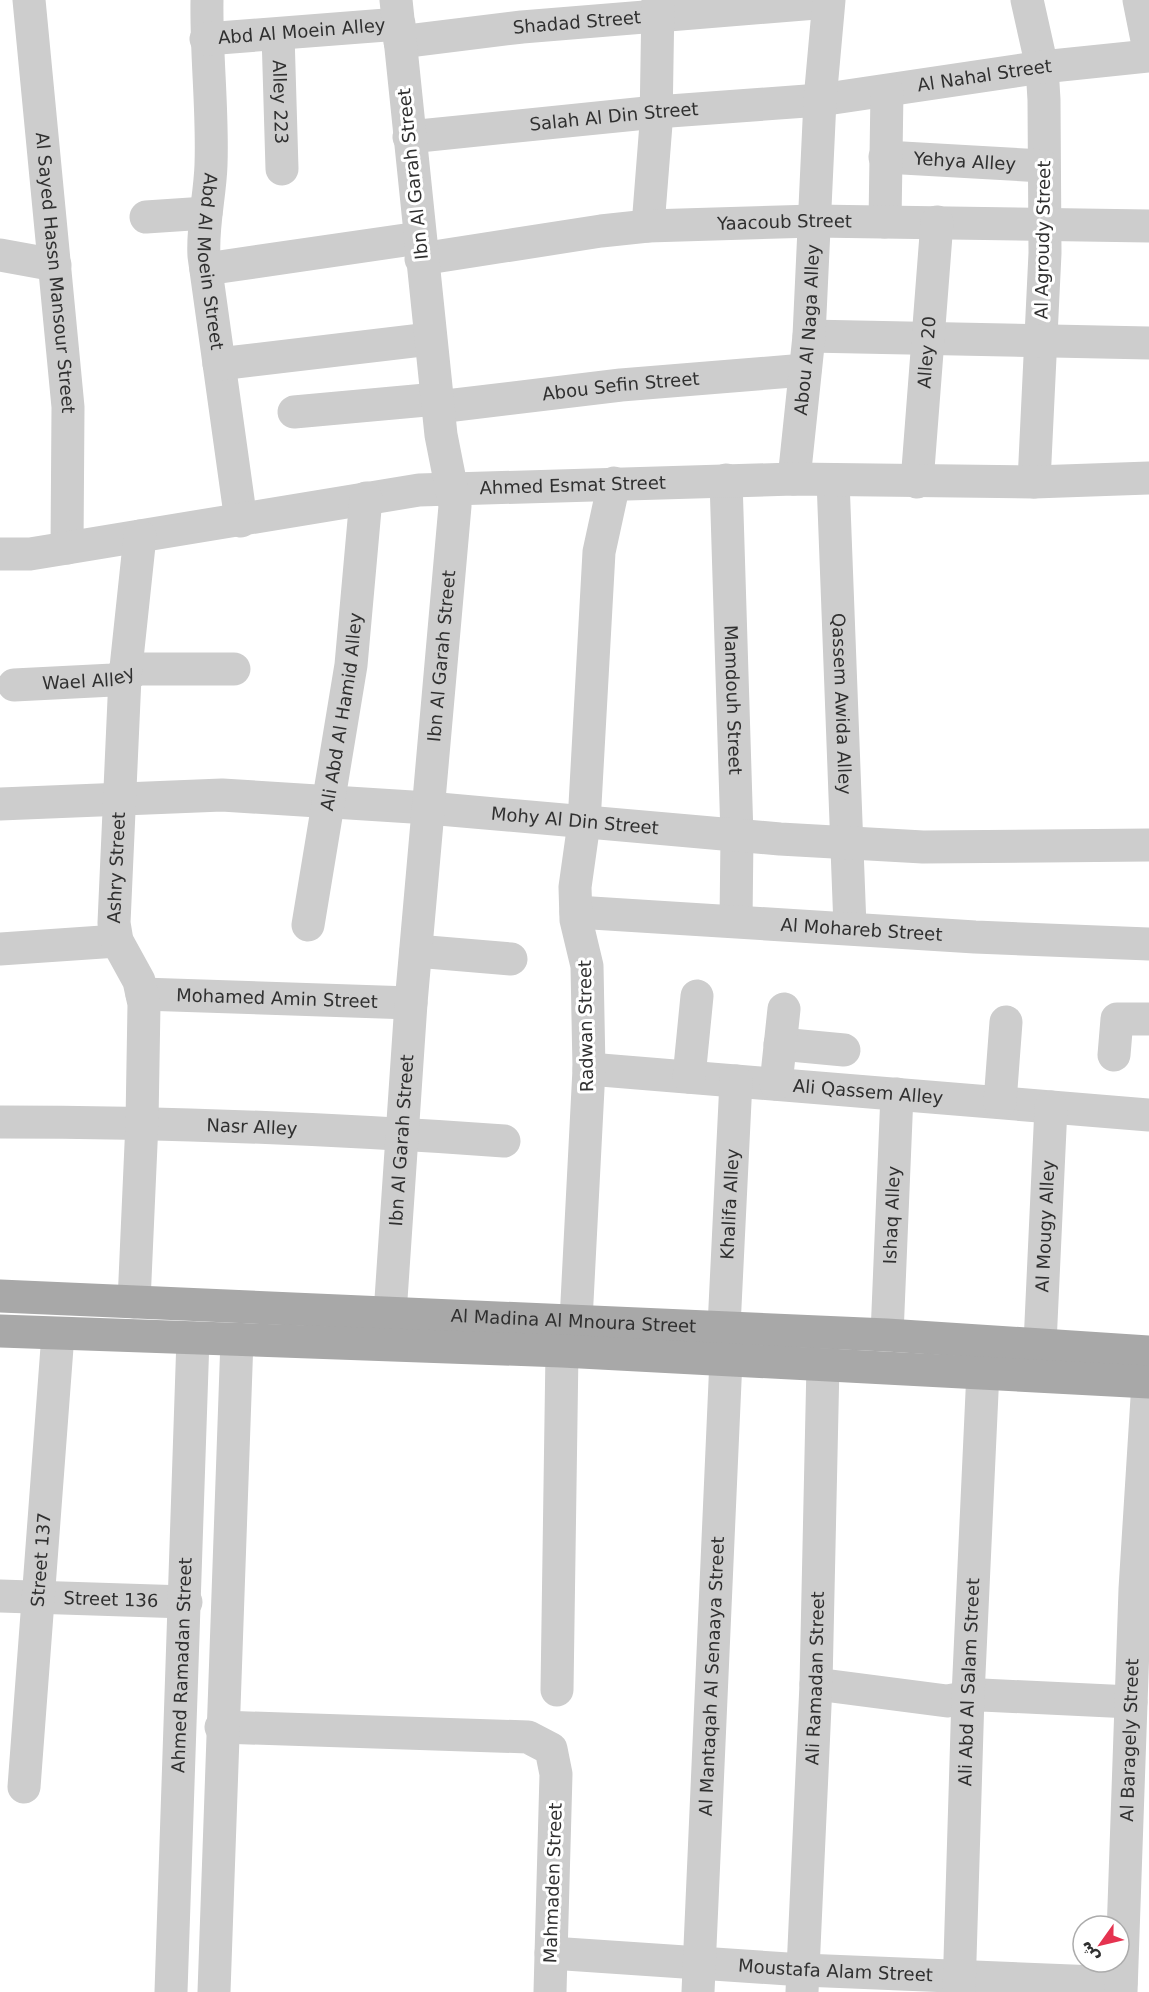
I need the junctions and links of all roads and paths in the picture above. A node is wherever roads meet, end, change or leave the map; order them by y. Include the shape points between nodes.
1 (29, 0) edge
2 (207, 0) edge
3 (1027, 0) edge
4 (1139, 0) edge
5 (828, 1) edge
6 (658, 8) edge
7 (522, 13) edge
8 (398, 22) edge
9 (278, 34) junction
10 (206, 39) junction
11 (1149, 50) edge
12 (1149, 56) edge
13 (1042, 67) junction
14 (887, 91) junction
15 (819, 100) junction
16 (656, 112) junction
17 (409, 137) junction
18 (885, 157) junction
19 (1043, 166) junction
20 (282, 170) dead end
21 (206, 213) junction
22 (146, 217) dead end
23 (814, 221) junction
24 (885, 222) junction
25 (937, 222) junction
26 (1044, 224) junction
27 (648, 226) junction
28 (1149, 226) edge
29 (420, 249) junction
30 (0, 255) edge
31 (55, 265) junction
32 (206, 269) junction
33 (809, 336) junction
34 (928, 338) junction
35 (430, 339) junction
36 (1041, 342) junction
37 (1149, 343) edge
38 (219, 364) junction
39 (805, 370) junction
40 (437, 403) junction
41 (294, 412) dead end
42 (1149, 478) edge
43 (794, 479) junction
44 (726, 480) junction
45 (833, 480) junction
46 (916, 482) junction
47 (1034, 482) junction
48 (614, 483) junction
49 (454, 490) junction
50 (366, 498) junction
51 (242, 521) junction
52 (140, 536) junction
53 (67, 548) junction
54 (0, 554) edge
55 (234, 669) dead end
56 (125, 677) junction
57 (14, 685) dead end
58 (120, 798) junction
59 (329, 802) junction
60 (0, 804) edge
61 (428, 808) junction
62 (584, 823) junction
63 (737, 836) junction
64 (848, 843) junction
65 (1149, 845) edge
66 (576, 912) junction
67 (736, 921) junction
68 (308, 925) dead end
69 (850, 927) junction
70 (117, 941) junction
71 (1149, 944) edge
72 (0, 949) edge
73 (416, 951) junction
74 (511, 959) dead end
75 (142, 994) junction
76 (697, 996) dead end
77 (411, 1003) junction
78 (784, 1009) dead end
79 (1149, 1019) edge
80 (1006, 1023) dead end
81 (780, 1044) junction
82 (844, 1050) dead end
83 (1114, 1056) dead end
84 (589, 1069) junction
85 (689, 1077) junction
86 (736, 1081) junction
87 (776, 1084) junction
88 (897, 1094) junction
89 (1000, 1102) junction
90 (1051, 1107) junction
91 (1149, 1115) edge
92 (0, 1122) edge
93 (142, 1122) junction
94 (403, 1134) junction
95 (504, 1141) dead end
96 (0, 1296) edge
97 (134, 1302) junction
98 (390, 1314) junction
99 (576, 1321) junction
100 (724, 1327) junction
101 (0, 1331) edge
102 (58, 1334) junction
103 (887, 1335) junction
104 (193, 1338) junction
105 (237, 1339) junction
106 (1040, 1344) junction
107 (562, 1351) junction
108 (726, 1359) junction
109 (823, 1364) junction
110 (983, 1371) junction
111 (1149, 1372) edge
112 (1145, 1510) edge
113 (1142, 1590) edge
114 (0, 1596) edge
115 (39, 1596) junction
116 (186, 1602) junction
117 (816, 1684) junction
118 (557, 1690) dead end
119 (968, 1696) junction
120 (1131, 1702) junction
121 (221, 1727) junction
122 (24, 1786) dead end
123 (1137, 1829) edge
124 (551, 1953) junction
125 (1129, 1977) edge
126 (699, 1978) edge
127 (802, 1981) edge
128 (959, 1984) edge
129 (171, 1992) edge
130 (214, 1992) edge
131 (550, 1992) edge

1 - 31 street, Al Sayed Hassn Mansour Street
2 - 10 street, Abd Al Moein Street
3 - 13 street, Al Agroudy Street
4 - 11 street
5 - 6 street, Shadad Street
5 - 15 street, Abou Al Naga Alley
6 - 7 street, Shadad Street
6 - 16 street
7 - 8 street, Shadad Street
8 - 9 street, Abd Al Moein Alley
8 - 17 street, Ibn Al Garah Street
9 - 10 street, Abd Al Moein Alley
9 - 20 street, Alley 223
10 - 21 street, Abd Al Moein Street via 211,163
12 - 13 street, Al Nahal Street
13 - 14 street, Al Nahal Street
13 - 19 street, Al Agroudy Street
14 - 15 street, Al Nahal Street
14 - 18 street
15 - 16 street, Salah Al Din Street
15 - 23 street, Abou Al Naga Alley
16 - 17 street, Salah Al Din Street
16 - 27 street
17 - 29 street, Ibn Al Garah Street
18 - 19 street, Yehya Alley
18 - 24 street
19 - 26 street, Al Agroudy Street
21 - 22 street
21 - 32 street, Abd Al Moein Street
23 - 24 street, Yaacoub Street
23 - 27 street, Yaacoub Street
23 - 33 street, Abou Al Naga Alley
24 - 25 street, Yaacoub Street
25 - 26 street, Yaacoub Street
25 - 34 street, Alley 20
26 - 28 street, Yaacoub Street
26 - 36 street, Al Agroudy Street
27 - 29 street, Yaacoub Street
29 - 32 street, Yaacoub Street
29 - 35 street, Ibn Al Garah Street
30 - 31 street
31 - 53 street, Al Sayed Hassn Mansour Street via 69,444
32 - 38 street, Abd Al Moein Street
33 - 34 street
33 - 39 street, Abou Al Naga Alley
34 - 36 street
34 - 46 street, Alley 20
35 - 38 street
35 - 40 street, Ibn Al Garah Street
36 - 37 street
36 - 47 street, Al Agroudy Street
38 - 51 street, Abd Al Moein Street
39 - 40 street, Abou Sefin Street
39 - 43 street, Abou Al Naga Alley
40 - 41 street, Abou Sefin Street
40 - 49 street, Ibn Al Garah Street
42 - 47 street, Ahmed Esmat Street
43 - 44 street, Ahmed Esmat Street
43 - 45 street, Ahmed Esmat Street
44 - 48 street, Ahmed Esmat Street
44 - 63 street, Mamdouh Street
45 - 46 street, Ahmed Esmat Street
45 - 64 street, Qassem Awida Alley
46 - 47 street, Ahmed Esmat Street
48 - 49 street, Ahmed Esmat Street
48 - 62 street, Radwan Street via 599,552
49 - 50 street, Ahmed Esmat Street via 419,490
49 - 61 street, Ibn Al Garah Street via 455,522
50 - 51 street, Ahmed Esmat Street
50 - 59 street, Ali Abd Al Hamid Alley via 351,665
51 - 52 street, Ahmed Esmat Street
52 - 53 street, Ahmed Esmat Street
52 - 56 street, Ashry Street
53 - 54 street, Ahmed Esmat Street
55 - 56 street, Wael Alley via 139,669
56 - 57 street, Wael Alley
56 - 58 street, Ashry Street
58 - 59 street, Mohy Al Din Street via 214,795
58 - 60 street, Mohy Al Din Street
58 - 70 street, Ashry Street via 114,922
59 - 61 street, Mohy Al Din Street
59 - 68 street, Ali Abd Al Hamid Alley
61 - 62 street, Mohy Al Din Street
61 - 73 street, Ibn Al Garah Street
62 - 63 street, Mohy Al Din Street
62 - 66 street, Radwan Street via 576,874
63 - 64 street, Mohy Al Din Street
63 - 67 street, Mamdouh Street
64 - 65 street, Mohy Al Din Street via 923,847
64 - 69 street, Qassem Awida Alley
66 - 67 street, Al Mohareb Street
66 - 84 street, Radwan Street via 587,966
67 - 69 street, Al Mohareb Street
69 - 71 street, Al Mohareb Street
70 - 72 street
70 - 75 street, Ashry Street
73 - 74 street
73 - 77 street, Ibn Al Garah Street
75 - 77 street, Mohamed Amin Street
75 - 93 street, Ashry Street
76 - 85 street
77 - 94 street, Ibn Al Garah Street
78 - 81 street
79 - 83 street via 1117,1019
80 - 89 street
81 - 82 street
81 - 87 street
84 - 85 street, Ali Qassem Alley
84 - 99 street, Radwan Street
85 - 86 street, Ali Qassem Alley
86 - 87 street, Ali Qassem Alley
86 - 100 street, Khalifa Alley
87 - 88 street, Ali Qassem Alley
88 - 89 street, Ali Qassem Alley
88 - 103 street, Ishaq Alley
89 - 90 street, Ali Qassem Alley
90 - 91 street, Ali Qassem Alley
90 - 106 street, Al Mougy Alley
92 - 93 street, Nasr Alley
93 - 94 street, Nasr Alley
93 - 97 street, Ashry Street
94 - 95 street, Nasr Alley
94 - 98 street, Ibn Al Garah Street
96 - 97 main road, Al Madina Al Mnoura Street
97 - 98 main road, Al Madina Al Mnoura Street
98 - 99 main road, Al Madina Al Mnoura Street
99 - 100 main road, Al Madina Al Mnoura Street
100 - 103 main road, Al Madina Al Mnoura Street
101 - 102 main road, Al Madina Al Mnoura Street
102 - 104 main road, Al Madina Al Mnoura Street
102 - 115 street, Street 137
103 - 106 main road, Al Madina Al Mnoura Street
104 - 105 main road, Al Madina Al Mnoura Street
104 - 116 street, Ahmed Ramadan Street
105 - 107 main road, Al Madina Al Mnoura Street
105 - 121 street
106 - 111 main road, Al Madina Al Mnoura Street
107 - 108 main road, Al Madina Al Mnoura Street
107 - 118 street
108 - 109 main road, Al Madina Al Mnoura Street
108 - 126 street, Al Mantaqah Al Senaaya Street
109 - 110 main road, Al Madina Al Mnoura Street
109 - 117 street, Ali Ramadan Street
110 - 111 main road, Al Madina Al Mnoura Street
110 - 119 street, Ali Abd Al Salam Street
111 - 112 street, Al Baragely Street
112 - 113 street, Al Baragely Street
113 - 120 street, Al Baragely Street
114 - 115 street, Street 136
115 - 116 street, Street 136
115 - 122 street, Street 137
116 - 129 street, Ahmed Ramadan Street
117 - 119 street via 947,1701
117 - 127 street, Ali Ramadan Street
119 - 120 street
119 - 128 street, Ali Abd Al Salam Street
120 - 123 street, Al Baragely Street
121 - 124 street, Mahmaden Street via 528,1737 551,1749 556,1774
121 - 130 street
123 - 125 street, Al Baragely Street
124 - 126 street, Moustafa Alam Street
124 - 131 street, Mahmaden Street
125 - 128 street, Moustafa Alam Street
126 - 127 street, Moustafa Alam Street
127 - 128 street, Moustafa Alam Street

